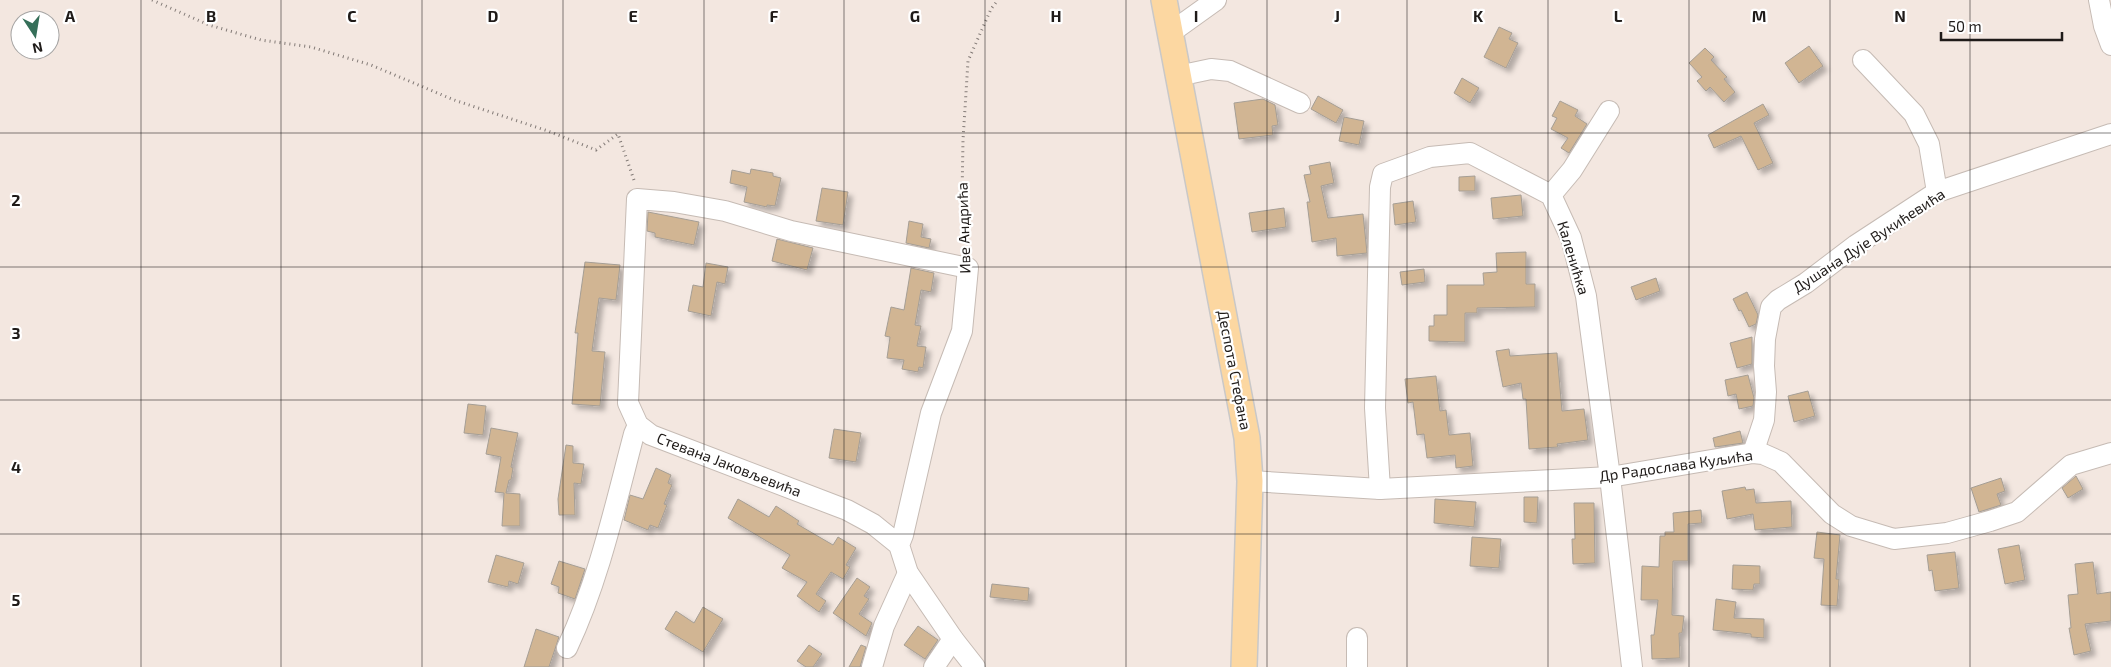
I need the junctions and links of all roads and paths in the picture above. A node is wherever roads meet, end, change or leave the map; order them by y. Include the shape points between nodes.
1 (152, 0) edge
2 (998, 0) edge
3 (1164, 0) edge
4 (1216, 0) edge
5 (2099, 0) edge
6 (1170, 33) junction
7 (2111, 44) edge
8 (1863, 60) dead end
9 (1178, 76) junction
10 (1300, 103) dead end
11 (1609, 111) dead end
12 (2111, 134) edge
13 (1937, 192) junction
14 (1551, 195) junction
15 (637, 199) junction
16 (968, 268) junction
17 (638, 425) junction
18 (1753, 453) junction
19 (2111, 453) edge
20 (1610, 477) junction
21 (1250, 481) junction
22 (1380, 489) junction
23 (899, 545) junction
24 (908, 573) junction
25 (1357, 638) dead end
26 (953, 639) junction
27 (567, 648) dead end
28 (872, 667) edge
29 (934, 667) edge
30 (975, 667) edge
31 (1244, 667) edge
32 (1357, 667) edge
33 (1632, 667) edge

1 - 15 path via 209,25 261,40 311,47 371,65 454,100 596,150 618,134 636,184
2 - 16 path, Иве Андрића via 968,62 962,198
3 - 6 main road, Деспота Стефана
4 - 6 street
5 - 7 street
6 - 9 main road, Деспота Стефана
8 - 13 street via 1914,114 1929,144
9 - 10 street via 1211,69 1230,72
9 - 21 main road, Деспота Стефана via 1242,411
11 - 14 street via 1572,170
12 - 13 street, Душана Дује Вукићевића
13 - 18 street, Душана Дује Вукићевића via 1856,245 1771,307 1765,339 1764,420
14 - 20 street, Каленићка via 1571,238 1586,296
14 - 22 street via 1470,153 1430,157 1383,174 1380,187 1375,408
15 - 16 street via 725,211 791,231
15 - 17 street, Стевана Јаковљевића via 628,404
16 - 23 street, Иве Андрића via 962,331 931,413
17 - 23 street, Стевана Јаковљевића via 651,435 847,510 873,524
17 - 27 street via 600,560 581,619
18 - 19 street, Др Радослава Куљића via 1781,462 1832,514 1851,526 1894,539 1947,533 2017,512 2071,465
18 - 20 street, Др Радослава Куљића
20 - 22 street, Др Радослава Куљића
20 - 33 street, Каленићка
21 - 22 street, Др Радослава Куљића
21 - 31 main road, Деспота Стефана
23 - 24 street
24 - 26 street
24 - 28 street via 884,626
25 - 32 street
26 - 29 street
26 - 30 street

